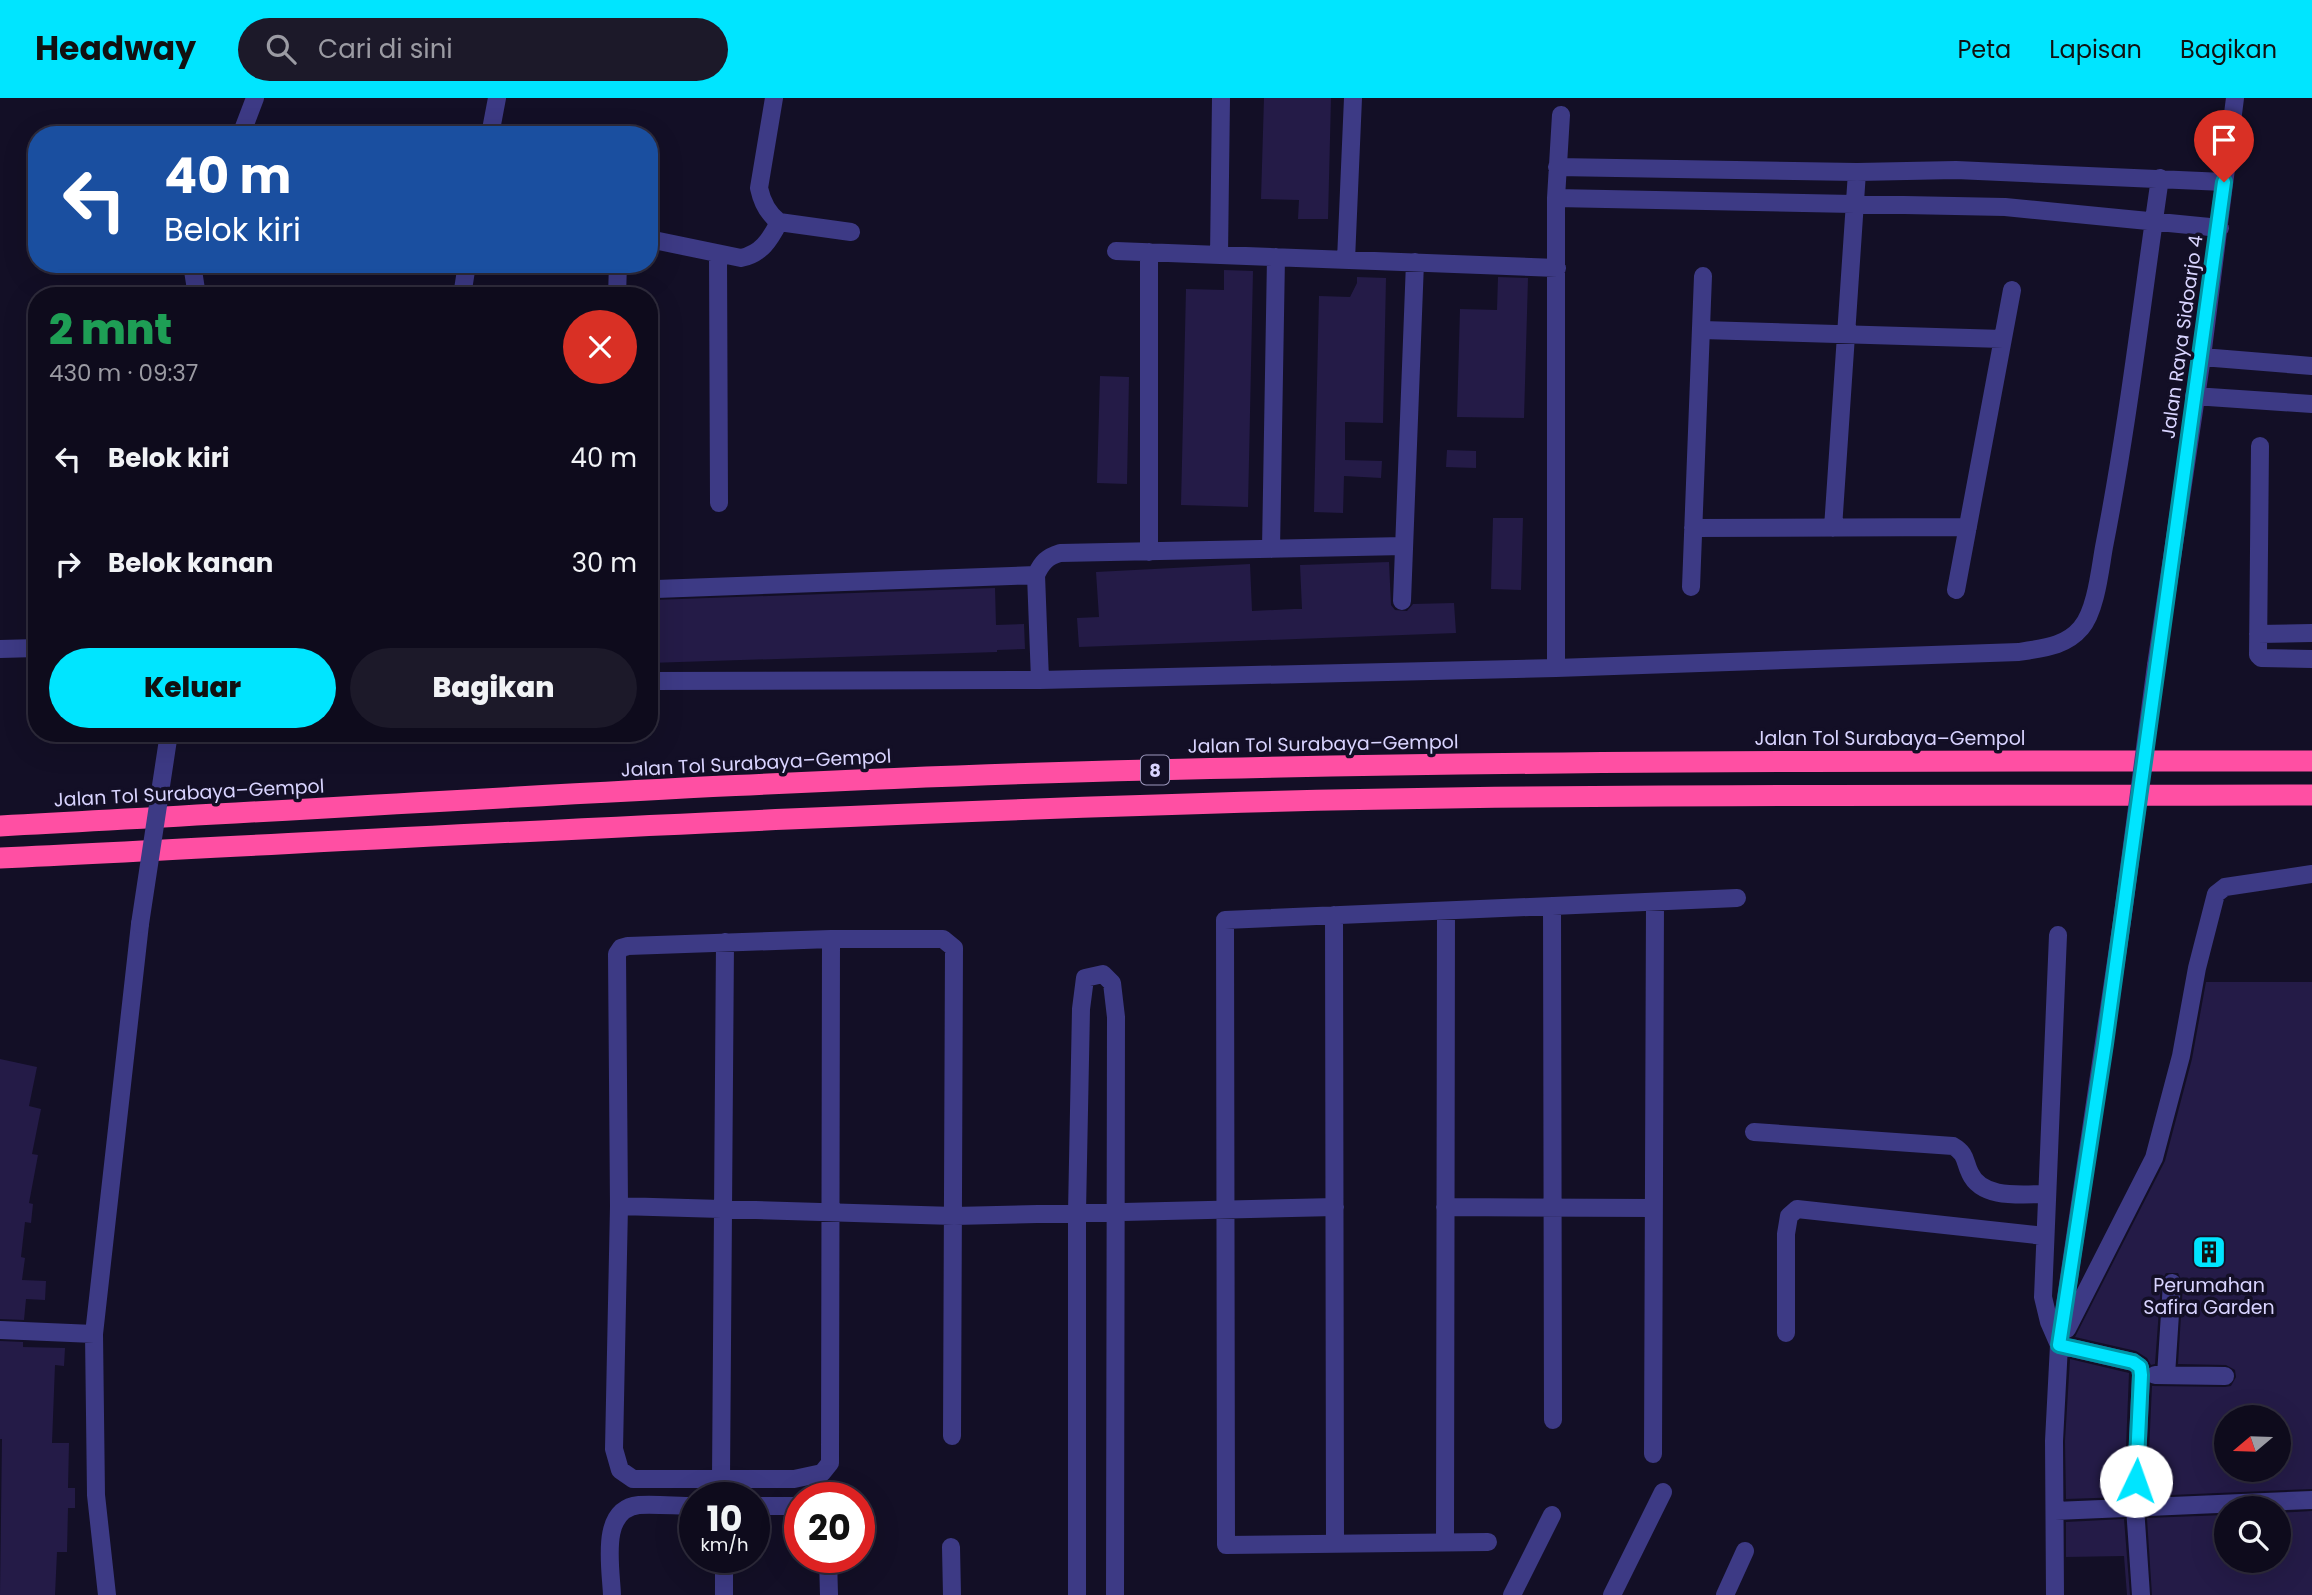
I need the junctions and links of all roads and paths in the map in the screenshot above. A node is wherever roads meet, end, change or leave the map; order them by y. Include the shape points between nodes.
1 (255, 98) edge
2 (774, 98) edge
3 (1222, 98) edge
4 (1353, 98) edge
5 (2235, 98) edge
6 (497, 99) edge
7 (1561, 115) dead end
8 (244, 126) edge
9 (492, 126) edge
10 (1557, 167) junction
11 (1857, 172) junction
12 (2160, 178) junction
13 (2224, 182) junction
14 (1556, 198) junction
15 (1856, 205) junction
16 (779, 222) junction
17 (2153, 223) junction
18 (2220, 228) junction
19 (851, 232) dead end
20 (658, 241) edge
21 (1116, 251) dead end
22 (1149, 252) junction
23 (718, 255) junction
24 (1219, 255) junction
25 (1276, 257) junction
26 (1346, 260) junction
27 (1415, 262) junction
28 (1557, 268) junction
29 (1703, 276) dead end
30 (2012, 290) dead end
31 (1702, 330) junction
32 (1846, 336) junction
33 (2003, 339) junction
34 (2202, 357) junction
35 (2312, 366) edge
36 (2194, 396) junction
37 (2312, 404) edge
38 (2260, 446) dead end
39 (719, 503) dead end
40 (1968, 527) junction
41 (1693, 528) junction
42 (1833, 528) junction
43 (1404, 546) junction
44 (1270, 549) junction
45 (1149, 552) junction
46 (1036, 575) junction
47 (1691, 587) dead end
48 (658, 589) edge
49 (1956, 590) dead end
50 (1402, 601) dead end
51 (2312, 633) edge
52 (2259, 634) junction
53 (28, 648) edge
54 (0, 649) edge
55 (2312, 659) edge
56 (1556, 668) junction
57 (1040, 680) junction
58 (658, 681) edge
59 (168, 742) edge
60 (2312, 761) edge
61 (2312, 795) edge
62 (0, 826) edge
63 (0, 858) edge
64 (2312, 874) edge
65 (1737, 898) dead end
66 (1654, 902) junction
67 (1552, 906) junction
68 (1446, 911) junction
69 (1334, 915) junction
70 (2058, 934) dead end
71 (831, 939) junction
72 (725, 942) junction
73 (1754, 1132) dead end
74 (2047, 1194) junction
75 (619, 1206) junction
76 (1335, 1207) junction
77 (1445, 1207) junction
78 (1553, 1208) junction
79 (1653, 1208) junction
80 (723, 1209) junction
81 (1226, 1209) junction
82 (1114, 1211) junction
83 (830, 1212) junction
84 (1077, 1212) junction
85 (954, 1216) junction
86 (2045, 1236) junction
87 (2172, 1283) dead end
88 (0, 1330) edge
89 (1786, 1333) dead end
90 (94, 1334) junction
91 (2059, 1345) junction
92 (2141, 1375) junction
93 (2166, 1375) junction
94 (2225, 1376) dead end
95 (1553, 1420) dead end
96 (952, 1436) dead end
97 (1653, 1454) dead end
98 (721, 1479) junction
99 (1663, 1492) dead end
100 (2312, 1500) edge
101 (679, 1506) edge
102 (2135, 1507) junction
103 (2055, 1511) junction
104 (1552, 1515) dead end
105 (1445, 1542) junction
106 (1488, 1542) dead end
107 (1335, 1544) junction
108 (951, 1547) dead end
109 (1745, 1551) dead end
110 (724, 1573) edge
111 (829, 1573) edge
112 (107, 1595) edge
113 (612, 1595) edge
114 (724, 1595) edge
115 (830, 1595) edge
116 (952, 1595) edge
117 (1077, 1595) edge
118 (1115, 1595) edge
119 (1512, 1595) edge
120 (1612, 1595) edge
121 (1725, 1595) edge
122 (2055, 1595) edge
123 (2141, 1595) edge

1 - 8 street
2 - 16 street via 759,188 761,201
3 - 24 street
4 - 26 street
5 - 13 street, Jalan Raya Sidoarjo 4
6 - 9 street
7 - 10 street
10 - 11 street
10 - 14 street
11 - 12 street via 1956,170
11 - 15 street
12 - 13 street
12 - 17 street
13 - 18 street, Jalan Raya Sidoarjo 4
14 - 15 street
14 - 28 street
15 - 17 street via 2005,207
15 - 32 street
16 - 19 street
16 - 23 street via 754,256
17 - 18 street
17 - 56 street via 2114,499 2092,603 2083,626 2071,638 2056,646 2019,652
18 - 34 street, Jalan Raya Sidoarjo 4
20 - 23 street
21 - 22 street
22 - 24 street
22 - 45 street
23 - 39 street
24 - 25 street
25 - 26 street
25 - 44 street
26 - 27 street
27 - 28 street
27 - 43 street
28 - 56 street
29 - 31 street
30 - 33 street
31 - 32 street
31 - 41 street
32 - 33 street
32 - 42 street
33 - 40 street
34 - 35 street
34 - 36 street, Jalan Raya Sidoarjo 4
36 - 37 street
36 - 91 street, Jalan Raya Sidoarjo 4, bridge
38 - 52 street
40 - 42 street
40 - 49 street
41 - 42 street
41 - 47 street
43 - 44 street
43 - 50 street
44 - 45 street
45 - 46 street via 1060,553 1049,556
46 - 48 street
46 - 57 street
51 - 52 street
52 - 55 street via 2259,657
53 - 54 street
56 - 57 street
57 - 58 street
59 - 90 street, bridge via 140,924
60 - 62 highway, Jalan Tol Surabaya–Gempol / 8 via 1695,761 1125,770
61 - 63 highway, 8 via 1579,796 1262,802 987,810
64 - 91 street via 2225,887 2216,894 2154,1158
65 - 66 street
66 - 67 street
66 - 79 street
67 - 68 street
67 - 78 street
68 - 69 street
68 - 77 street
69 - 76 street
69 - 81 street via 1225,920
70 - 74 street
71 - 72 street
71 - 83 street
71 - 85 street via 943,939 954,948
72 - 75 street via 628,946 617,954
72 - 80 street
73 - 74 street via 1953,1146 1962,1151 1970,1174 1982,1187 1996,1193
74 - 86 street
75 - 80 street
75 - 98 street via 614,1449 620,1469 633,1479
76 - 81 street
76 - 107 street
77 - 78 street
77 - 105 street
78 - 79 street
78 - 95 street
79 - 97 street
80 - 83 street
80 - 98 street
81 - 82 street
81 - 107 street via 1226,1545
82 - 84 street
82 - 84 street via 1116,1017 1112,983 1103,974 1085,978 1080,1009
82 - 118 street
83 - 85 street
83 - 98 street via 830,1463 821,1473 794,1479
84 - 85 street
84 - 117 street
85 - 96 street
86 - 89 street via 1797,1209 1789,1216 1786,1234
86 - 91 street via 2043,1297
87 - 93 street
88 - 90 street
90 - 112 street via 96,1495
91 - 92 street via 2133,1362
91 - 103 street, Jalan Raya Sidoarjo 4
92 - 93 street
92 - 102 street
93 - 94 street
99 - 120 street
100 - 102 street
101 - 113 street via 636,1505 619,1514 611,1529
102 - 103 street
102 - 123 street
103 - 122 street, Jalan Raya Sidoarjo 4
104 - 119 street
105 - 106 street
105 - 107 street
108 - 116 street
109 - 121 street
110 - 114 street
111 - 115 street

